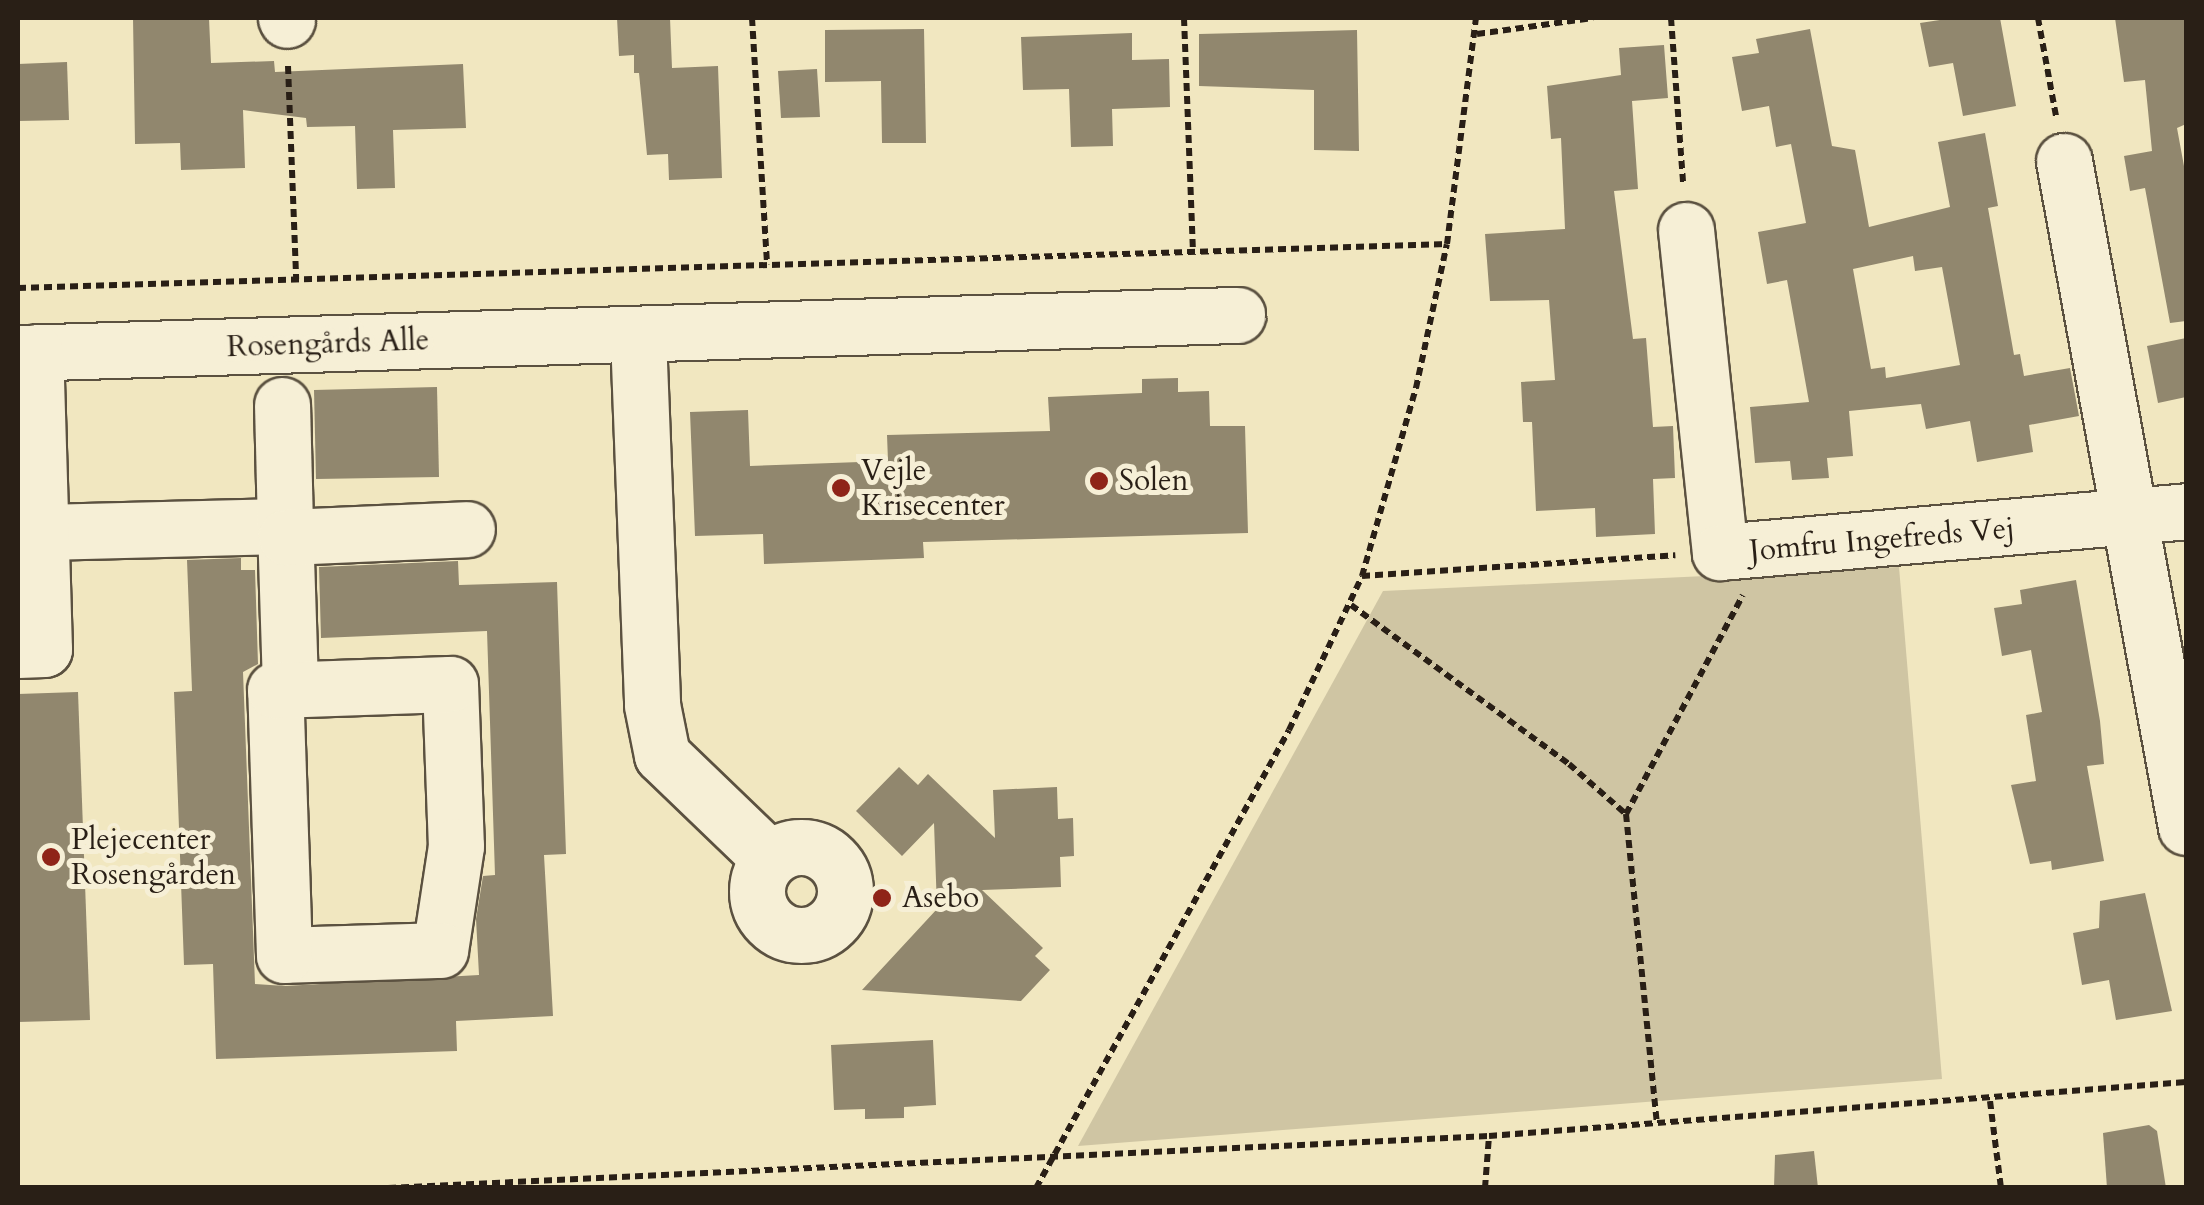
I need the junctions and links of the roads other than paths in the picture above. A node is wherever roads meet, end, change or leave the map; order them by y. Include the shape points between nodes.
1 (2064, 161) road end
2 (1686, 230) road end
3 (1237, 315) dead end
4 (638, 336) junction
5 (26, 352) edge
6 (282, 405) dead end
7 (2186, 511) edge
8 (33, 518) edge
9 (2129, 519) junction
10 (466, 529) dead end
11 (286, 531) junction
12 (18, 650) edge
13 (290, 690) junction
14 (2186, 827) edge
15 (770, 859) dead end

1 - 9 street
2 - 9 street, Jomfru Ingefreds Vej via 1744,551
3 - 4 street, Rosengårds Alle
4 - 5 street, Rosengårds Alle
4 - 15 street via 652,705 662,755
5 - 8 street
6 - 11 street
7 - 9 street, Jomfru Ingefreds Vej
8 - 11 street
8 - 12 street via 44,649
9 - 14 street
10 - 11 street
11 - 13 street
13 - 13 street via 450,684 456,846 440,950 284,955 275,690

